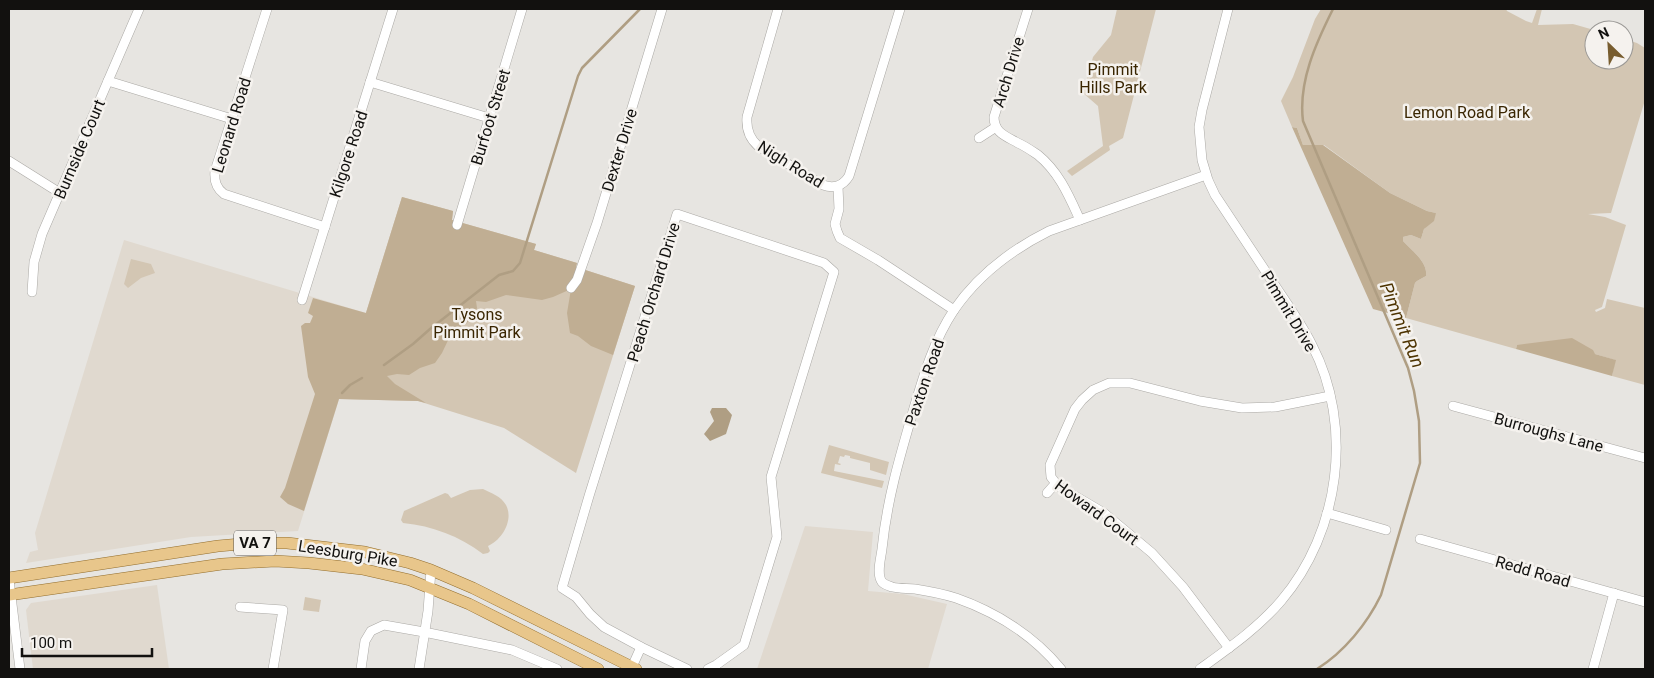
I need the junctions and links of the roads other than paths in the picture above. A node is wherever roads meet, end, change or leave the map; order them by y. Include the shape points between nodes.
1 (139, 9) edge
2 (267, 9) edge
3 (393, 9) edge
4 (522, 9) edge
5 (662, 9) edge
6 (778, 9) edge
7 (900, 9) edge
8 (1028, 9) edge
9 (1228, 9) edge
10 (108, 81) junction
11 (370, 82) junction
12 (490, 118) junction
13 (232, 119) junction
14 (996, 127) junction
15 (979, 138) dead end
16 (9, 161) edge
17 (1206, 174) junction
18 (838, 186) junction
19 (60, 193) junction
20 (1080, 220) junction
21 (457, 225) dead end
22 (325, 227) junction
23 (571, 288) dead end
24 (32, 292) dead end
25 (302, 300) dead end
26 (954, 310) junction
27 (1330, 396) junction
28 (1453, 406) dead end
29 (1645, 458) edge
30 (1055, 484) junction
31 (1046, 493) dead end
32 (1327, 513) junction
33 (1386, 530) dead end
34 (1420, 539) dead end
35 (431, 570) junction
36 (9, 587) edge
37 (430, 587) junction
38 (1614, 593) junction
39 (1645, 602) edge
40 (240, 607) dead end
41 (424, 632) junction
42 (642, 647) junction
43 (1229, 648) junction
44 (634, 668) edge
45 (20, 669) edge
46 (273, 669) edge
47 (361, 669) edge
48 (419, 669) edge
49 (557, 669) edge
50 (598, 669) edge
51 (687, 669) edge
52 (708, 669) edge
53 (1062, 669) edge
54 (1200, 669) edge
55 (1593, 669) edge

1 - 10 street, Burnside Court
2 - 13 street, Leonard Road
3 - 11 street, Kilgore Road
4 - 12 street, Burfoot Street
5 - 23 street, Dexter Drive via 597,223 577,280
6 - 18 street, Nigh Road via 747,117 748,131 758,146 828,188
7 - 18 street via 849,176
8 - 14 street, Arch Drive via 994,117
9 - 17 street, Pimmit Drive via 1199,127 1200,151
10 - 13 street
10 - 19 street, Burnside Court
11 - 12 street
11 - 22 street, Kilgore Road
12 - 21 street, Burfoot Street
13 - 22 street, Leonard Road via 215,171 214,188 231,197
14 - 15 street
14 - 20 street, Arch Drive via 1050,167 1068,193
16 - 19 street
17 - 20 street, Paxton Road
17 - 27 street, Pimmit Drive via 1216,195 1300,323 1317,355
18 - 26 street, Nigh Road via 839,209 835,224 840,238
19 - 24 street, Burnside Court via 36,252
20 - 26 street, Paxton Road via 1049,231 1008,255 979,279
22 - 25 street, Kilgore Road
26 - 53 street, Paxton Road via 927,366 895,471 886,512 880,578 886,585 932,592 974,605 1034,641
27 - 30 street, Howard Court via 1275,407 1242,408 1130,384 1102,385 1087,394 1075,409 1050,465
27 - 32 street, Pimmit Drive via 1336,467
28 - 29 street, Burroughs Lane
30 - 31 street
30 - 43 street, Howard Court via 1104,513 1152,553 1183,587
32 - 33 street
32 - 43 street, Pimmit Drive via 1312,552 1294,584 1265,618
34 - 38 street, Redd Road
35 - 36 main road, Leesburg Pike / VA 7 via 365,552 287,543 252,543 209,548
35 - 37 street
35 - 44 main road, Leesburg Pike / VA 7
36 - 37 main road, Leesburg Pike / VA 7 via 275,561 362,569
36 - 45 street
37 - 41 street
37 - 50 main road, Leesburg Pike / VA 7
38 - 39 street, Redd Road
38 - 55 street
40 - 46 street via 283,610
41 - 47 street via 384,625 371,631 365,641
41 - 48 street
41 - 49 street via 512,650
42 - 44 street
42 - 51 street, Peach Orchard Drive
42 - 52 street, Peach Orchard Drive via 604,626 576,597 562,588 678,214 824,263 834,272 770,477 777,537 744,644
43 - 54 street, Pimmit Drive

